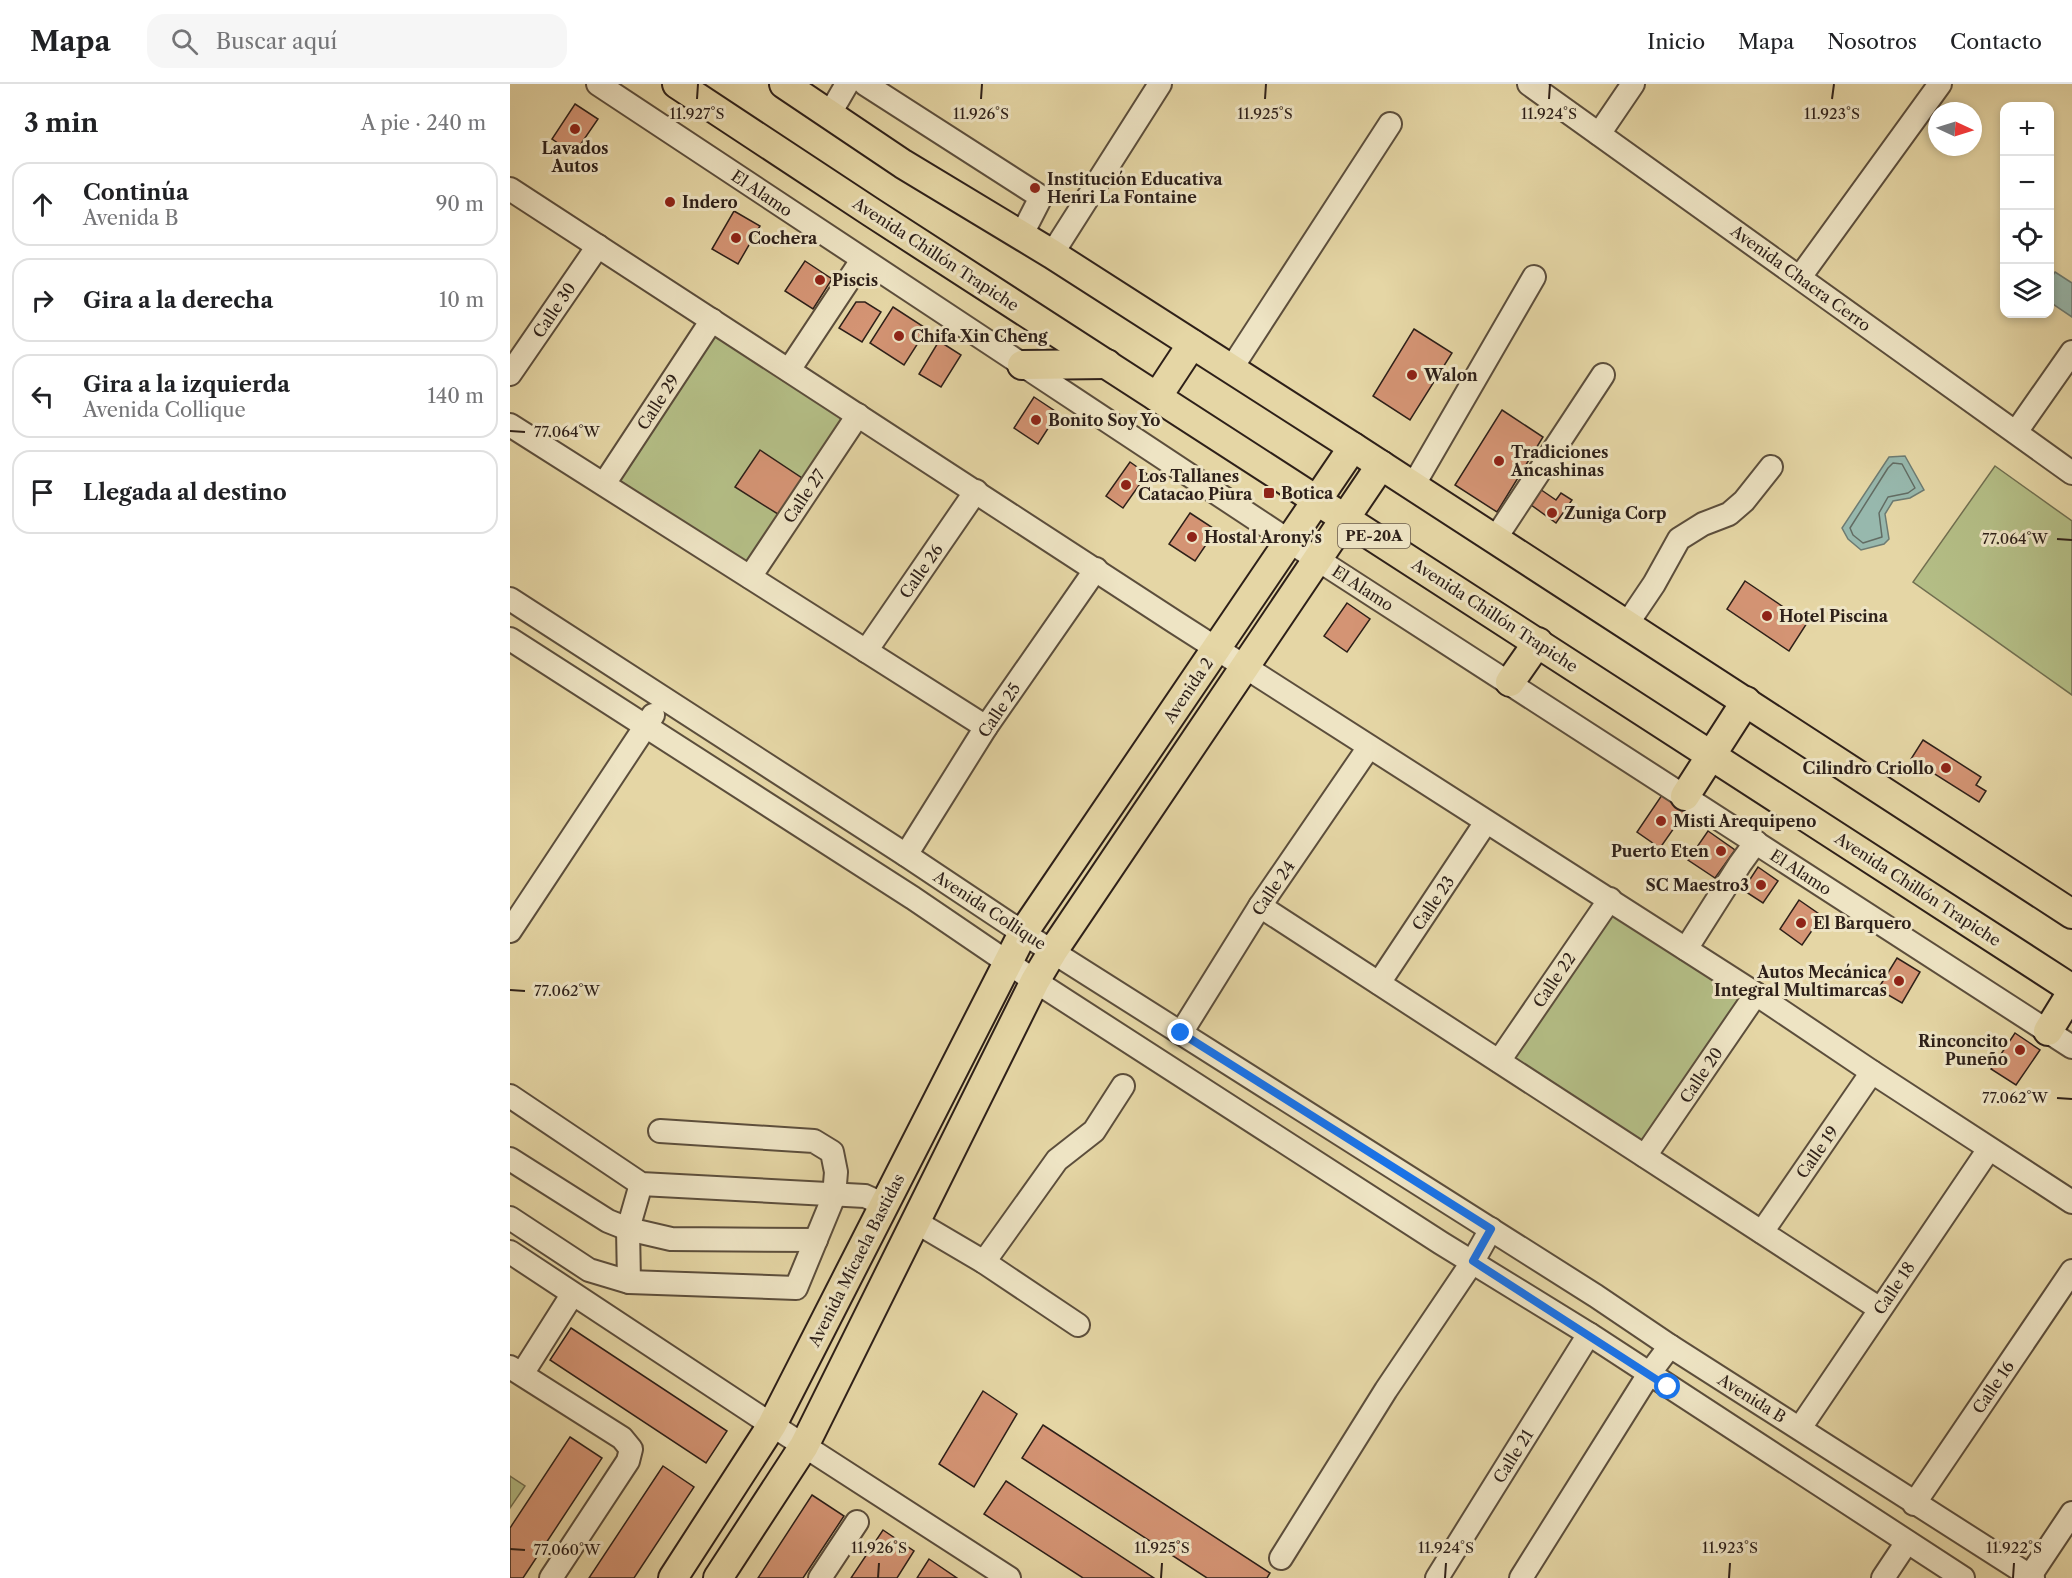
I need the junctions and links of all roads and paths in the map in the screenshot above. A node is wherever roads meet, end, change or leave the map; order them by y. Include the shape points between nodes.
1 (598, 84) edge
2 (677, 84) edge
3 (784, 84) edge
4 (847, 84) edge
5 (865, 84) edge
6 (1160, 84) edge
7 (1529, 84) edge
8 (1633, 84) edge
9 (1940, 84) edge
10 (829, 115) junction
11 (1390, 124) dead end
12 (1599, 134) junction
13 (510, 189) edge
14 (1021, 237) junction
15 (598, 246) junction
16 (1052, 254) junction
17 (862, 260) junction
18 (1534, 277) dead end
19 (1800, 277) junction
20 (712, 320) junction
21 (1192, 344) junction
22 (2072, 352) edge
23 (1107, 364) junction
24 (1022, 365) junction
25 (1231, 369) junction
26 (789, 370) junction
27 (510, 374) edge
28 (1603, 375) dead end
29 (1157, 397) junction
30 (858, 415) junction
31 (510, 424) edge
32 (2016, 432) junction
33 (1353, 447) junction
34 (1381, 465) junction
35 (1771, 467) dead end
36 (2072, 473) edge
37 (604, 484) junction
38 (1413, 486) junction
39 (976, 491) junction
40 (1317, 500) junction
41 (1346, 518) junction
42 (1495, 539) junction
43 (1289, 541) junction
44 (1318, 559) junction
45 (1096, 569) junction
46 (750, 577) junction
47 (510, 599) edge
48 (1627, 624) junction
49 (510, 639) edge
50 (1538, 642) junction
51 (1216, 647) junction
52 (866, 651) junction
53 (1245, 666) junction
54 (1510, 682) junction
55 (663, 698) junction
56 (1746, 701) junction
57 (645, 726) junction
58 (986, 727) junction
59 (1369, 747) junction
60 (1711, 755) junction
61 (1685, 796) junction
62 (1486, 822) junction
63 (1756, 842) junction
64 (906, 855) junction
65 (1610, 899) junction
66 (1260, 906) junction
67 (2072, 914) edge
68 (510, 931) edge
69 (1023, 933) junction
70 (1686, 949) junction
71 (1053, 951) junction
72 (1007, 962) junction
73 (1035, 981) junction
74 (1379, 983) junction
75 (2072, 990) edge
76 (1756, 994) junction
77 (2048, 1031) junction
78 (1181, 1033) junction
79 (2072, 1047) edge
80 (963, 1051) junction
81 (994, 1062) junction
82 (1499, 1062) junction
83 (1872, 1072) junction
84 (1124, 1086) dead end
85 (510, 1096) edge
86 (660, 1131) dead end
87 (1989, 1149) junction
88 (1645, 1156) junction
89 (510, 1159) edge
90 (641, 1184) junction
91 (834, 1196) junction
92 (2072, 1202) edge
93 (885, 1205) junction
94 (510, 1218) edge
95 (916, 1222) junction
96 (1482, 1224) junction
97 (628, 1229) junction
98 (1762, 1232) junction
99 (816, 1240) junction
100 (510, 1252) edge
101 (1473, 1261) junction
102 (984, 1262) junction
103 (2072, 1271) edge
104 (629, 1282) junction
105 (572, 1294) junction
106 (1880, 1309) junction
107 (1078, 1325) dead end
108 (1589, 1334) junction
109 (1670, 1346) junction
110 (516, 1371) edge
111 (1649, 1374) junction
112 (772, 1425) junction
113 (1800, 1428) junction
114 (804, 1446) junction
115 (1914, 1504) junction
116 (2072, 1513) edge
117 (857, 1522) dead end
118 (1907, 1542) junction
119 (1281, 1558) dead end
120 (2031, 1577) edge
121 (551, 1578) edge
122 (673, 1578) edge
123 (718, 1578) edge
124 (820, 1578) edge
125 (1009, 1578) edge
126 (1437, 1578) edge
127 (1521, 1578) edge
128 (1884, 1578) edge
129 (1963, 1578) edge

1 - 17 street, El Alamo
2 - 23 main road, Avenida Chillón Trapiche / PE-20A
3 - 10 main road
4 - 10 street
5 - 14 street via 1041,196
6 - 16 street
7 - 12 street, Avenida Chacra Cerro
8 - 12 street
9 - 19 street
10 - 14 main road
11 - 25 street
12 - 19 street, Avenida Chacra Cerro
13 - 15 street
14 - 16 main road
15 - 20 street
15 - 27 street, Calle 30
16 - 21 main road
17 - 24 street, El Alamo
17 - 26 street
18 - 38 street
19 - 32 street, Avenida Chacra Cerro
20 - 26 street
20 - 37 street, Calle 29
21 - 25 main road
21 - 29 main road
22 - 32 street
23 - 24 main road
23 - 29 main road, Avenida Chillón Trapiche / PE-20A
24 - 43 street, El Alamo
25 - 33 main road
26 - 30 street
28 - 42 street
29 - 40 main road, Avenida Chillón Trapiche / PE-20A
30 - 39 street
30 - 46 street, Calle 27
31 - 37 street
32 - 36 street, Avenida Chacra Cerro
33 - 34 main road
33 - 40 main road, Avenida 2
34 - 38 main road
34 - 41 main road, Avenida 2
35 - 48 street via 1729,514 1679,539
37 - 46 street
38 - 42 main road
39 - 45 street
39 - 52 street, Calle 26
40 - 41 main road, Avenida Chillón Trapiche / PE-20A
40 - 43 main road, Avenida 2
41 - 44 main road, Avenida 2
41 - 50 main road, Avenida Chillón Trapiche / PE-20A
42 - 48 main road
43 - 44 street, El Alamo
43 - 51 main road, Avenida 2
44 - 53 main road, Avenida 2
44 - 54 street, El Alamo
45 - 51 street
45 - 58 street, Calle 25
46 - 52 street
47 - 55 street, Avenida Collique
48 - 56 main road
49 - 57 street
50 - 54 main road
50 - 60 main road, Avenida Chillón Trapiche / PE-20A
51 - 53 street
51 - 69 main road, Avenida 2
52 - 58 street
53 - 59 street
53 - 71 main road, Avenida 2
54 - 61 street, El Alamo
55 - 57 street
55 - 64 street, Avenida Collique
56 - 60 main road
56 - 67 main road
57 - 68 street
57 - 72 street
58 - 64 street, Calle 25
59 - 62 street
59 - 66 street, Calle 24
60 - 61 main road
60 - 75 main road, Avenida Chillón Trapiche / PE-20A
61 - 63 street, El Alamo
62 - 65 street
62 - 74 street, Calle 23
63 - 70 street
63 - 77 street, El Alamo
64 - 69 street, Avenida Collique
65 - 70 street
65 - 82 street, Calle 22
66 - 74 street
66 - 78 street, Calle 24
69 - 71 street, Avenida Collique
69 - 72 main road, Avenida Micaela Bastidas
70 - 76 street
71 - 73 main road
71 - 78 street, Avenida Collique
72 - 73 street
72 - 80 main road, Avenida Micaela Bastidas
73 - 81 main road
73 - 101 street
74 - 82 street
75 - 77 main road
76 - 83 street
76 - 88 street, Calle 20
77 - 79 street, El Alamo
78 - 96 street, Avenida Collique
80 - 81 main road via 972,1045 987,1046
80 - 93 main road, Avenida Micaela Bastidas
81 - 95 main road
82 - 88 street
83 - 87 street
83 - 98 street, Calle 19
84 - 102 street via 1094,1131 1057,1160
85 - 90 street
86 - 91 street via 814,1141 832,1152 836,1172
87 - 92 street
87 - 106 street, Calle 18
88 - 98 street
89 - 97 street via 608,1221
90 - 91 street
90 - 97 street
91 - 93 street via 865,1196
91 - 99 street
93 - 95 main road
93 - 112 main road, Avenida Micaela Bastidas
94 - 104 street via 589,1270
95 - 102 street
95 - 114 main road
96 - 101 street
96 - 109 street, Avenida B
97 - 99 street via 671,1239
97 - 104 street
98 - 106 street
99 - 104 street via 796,1288
100 - 105 street
101 - 108 street
101 - 119 street via 1386,1390
102 - 107 street
103 - 115 street, Calle 16
105 - 110 street
105 - 112 street
106 - 113 street, Calle 18
108 - 111 street
108 - 126 street, Calle 21
109 - 111 street
109 - 113 street, Avenida B
110 - 121 street via 622,1438 631,1449 628,1461
111 - 118 street
111 - 127 street
112 - 114 street
112 - 122 main road, Avenida Micaela Bastidas
113 - 115 street, Avenida B
114 - 123 main road
114 - 125 street
115 - 120 street, Avenida B
116 - 120 street
117 - 124 street
118 - 128 street
118 - 129 street

